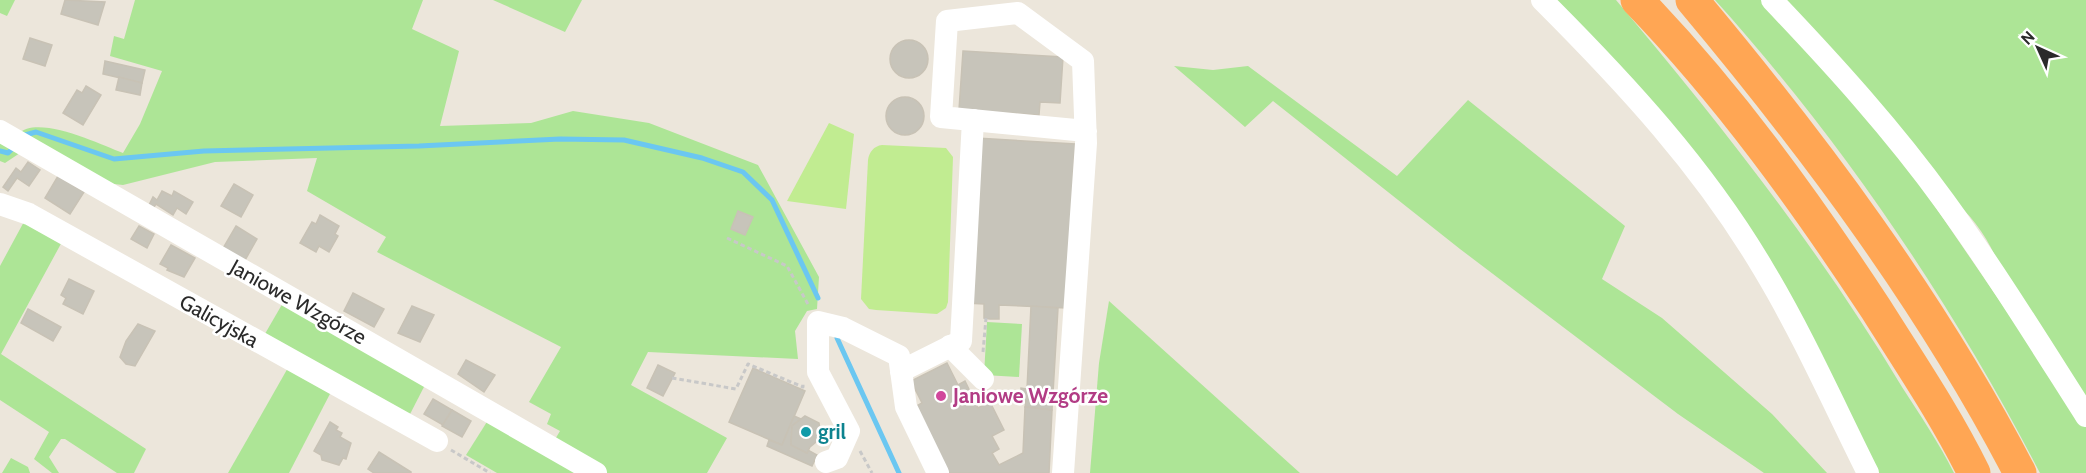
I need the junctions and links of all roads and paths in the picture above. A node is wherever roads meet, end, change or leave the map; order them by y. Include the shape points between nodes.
1 (1542, 0) edge
2 (1637, 0) edge
3 (1692, 0) edge
4 (1772, 0) edge
5 (973, 120) junction
6 (0, 130) edge
7 (1086, 130) junction
8 (0, 204) edge
9 (727, 238) dead end
10 (818, 322) junction
11 (951, 346) junction
12 (901, 371) junction
13 (803, 375) dead end
14 (672, 378) dead end
15 (983, 379) dead end
16 (740, 382) junction
17 (746, 385) dead end
18 (2086, 416) edge
19 (437, 441) joint
20 (826, 462) dead end
21 (1066, 469) edge
22 (490, 473) edge
23 (596, 473) edge
24 (938, 473) edge
25 (1868, 473) edge
26 (1974, 473) edge
27 (2020, 473) edge

1 - 25 street via 1667,131 1723,207 1764,268 1793,321
2 - 26 highway via 1749,128 1846,264 1913,367
3 - 27 highway via 1774,99 1852,203 1934,324
4 - 18 street via 1824,54 1944,200
5 - 7 street
5 - 7 street via 941,117 947,21 1018,13 1083,61
5 - 11 street via 961,340
6 - 23 street, Janiowe Wzgórze
7 - 21 street
8 - 19 street, Galicyjska via 29,214
9 - 10 path via 787,266
10 - 12 street via 843,328 885,347 899,356
10 - 20 street via 818,372 849,431 837,458
11 - 12 street
11 - 15 street
12 - 24 street via 906,407
13 - 16 path via 803,387 748,364
14 - 16 path via 736,388
16 - 17 path
19 - 22 path

